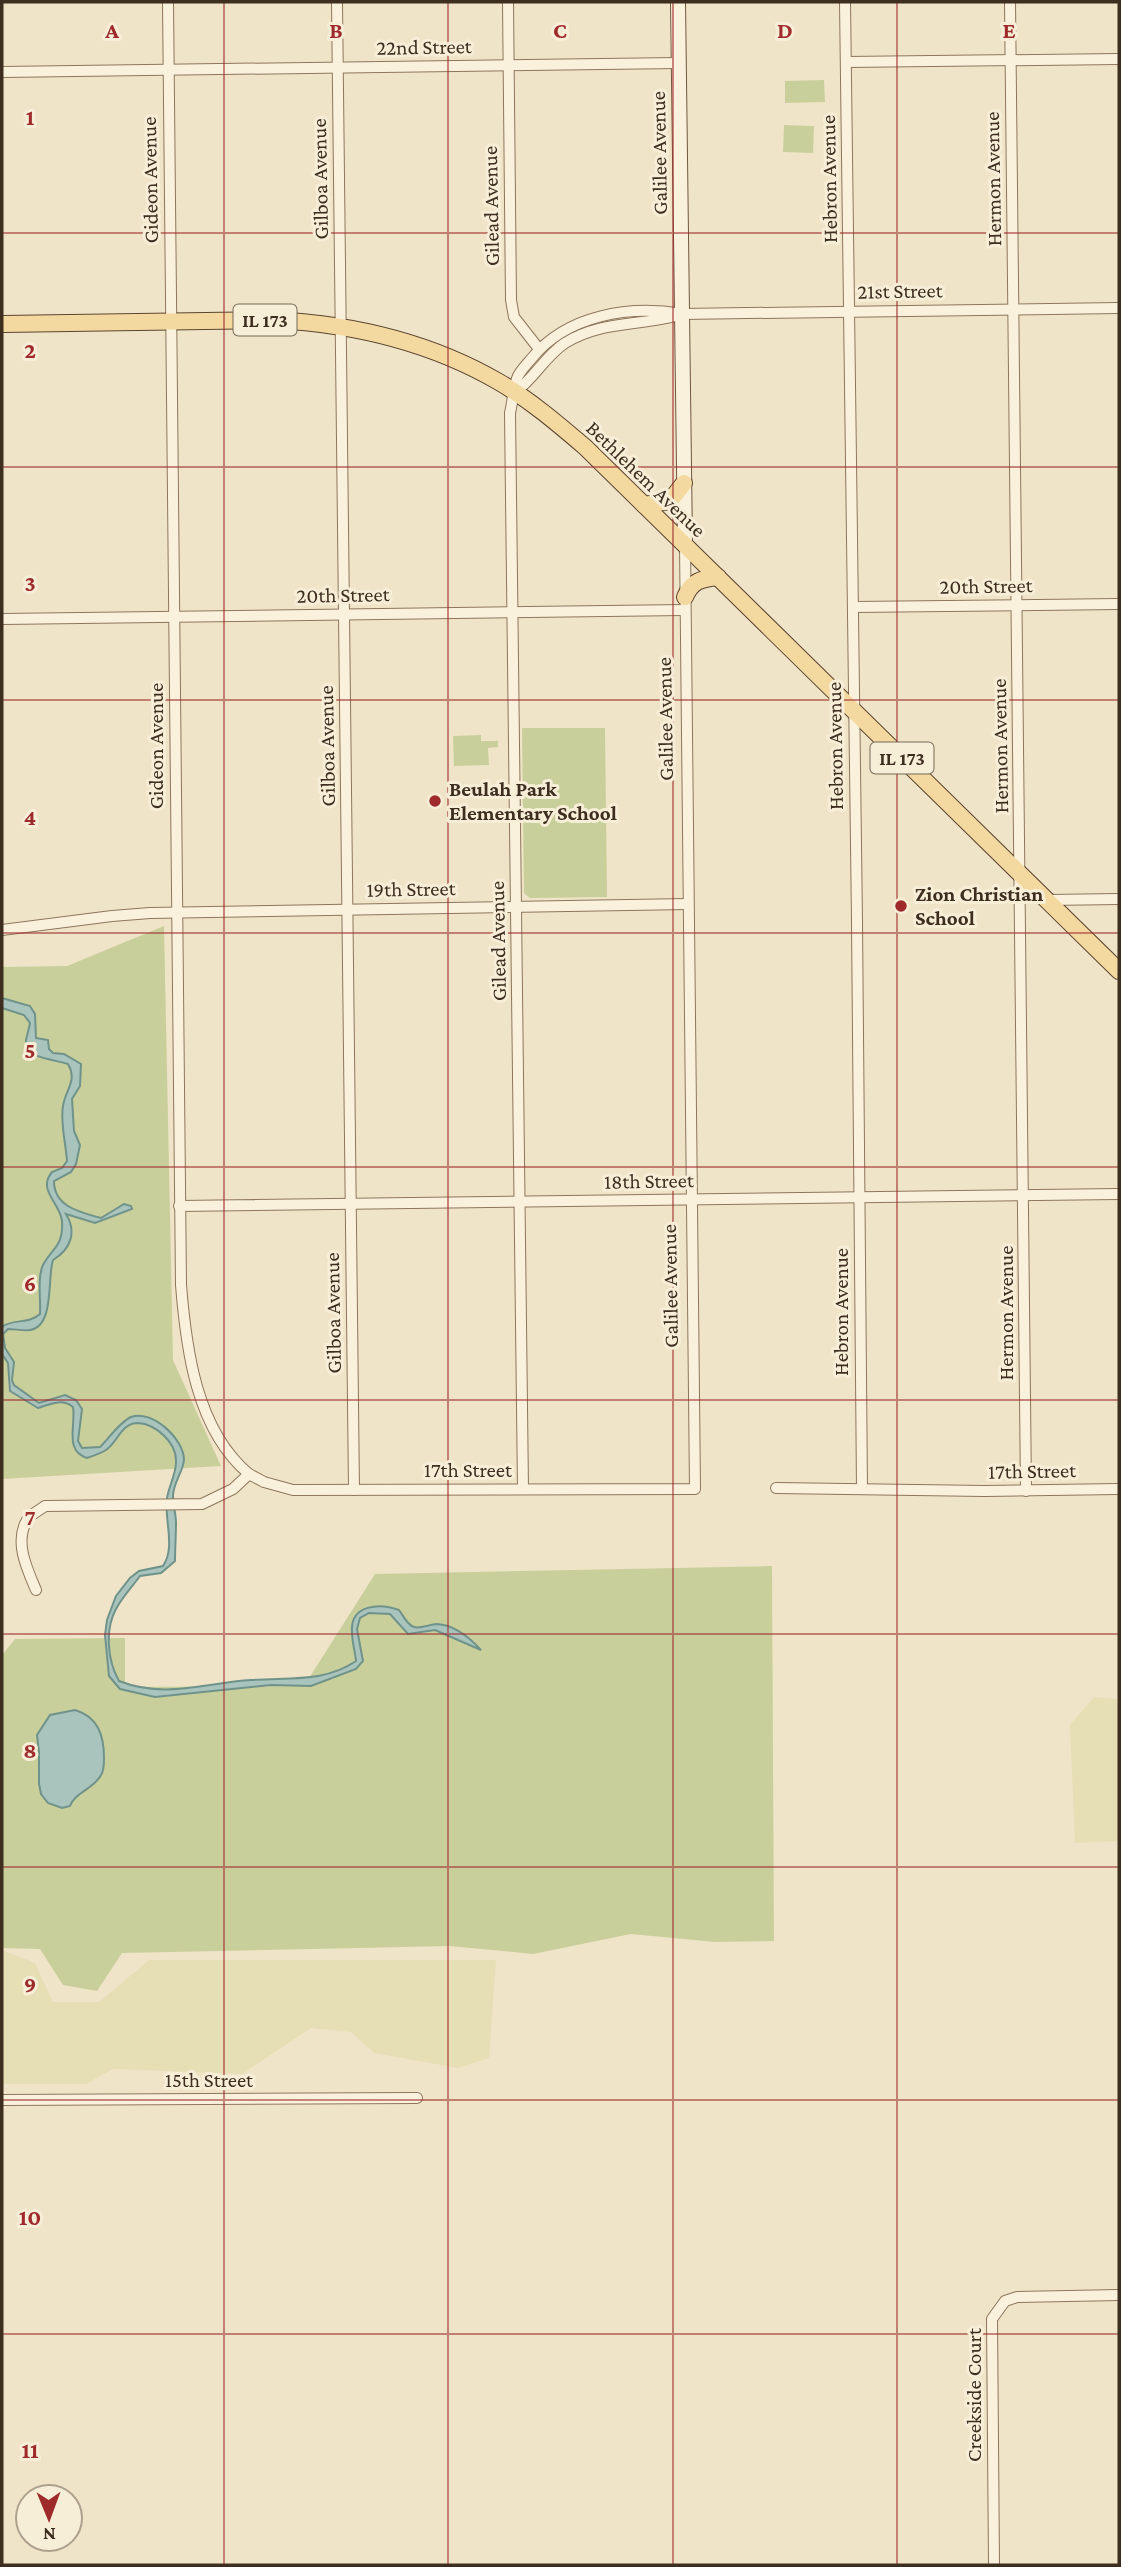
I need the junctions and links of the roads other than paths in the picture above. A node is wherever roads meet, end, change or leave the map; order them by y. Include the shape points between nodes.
1 (168, 2) edge
2 (337, 2) edge
3 (508, 2) edge
4 (678, 2) edge
5 (845, 2) edge
6 (1010, 2) edge
7 (1010, 58) junction
8 (1119, 59) edge
9 (846, 62) junction
10 (678, 63) junction
11 (509, 65) junction
12 (338, 67) junction
13 (169, 69) junction
14 (2, 72) edge
15 (1119, 307) edge
16 (1014, 309) junction
17 (850, 312) junction
18 (682, 314) junction
19 (171, 321) junction
20 (2, 324) edge
21 (341, 327) junction
22 (539, 349) junction
23 (514, 392) junction
24 (684, 483) junction
25 (644, 505) junction
26 (685, 545) junction
27 (718, 577) junction
28 (685, 603) junction
29 (1119, 604) edge
30 (1017, 605) junction
31 (853, 607) junction
32 (513, 612) junction
33 (344, 614) junction
34 (174, 617) junction
35 (2, 619) edge
36 (855, 712) junction
37 (1021, 875) junction
38 (1119, 899) edge
39 (1047, 901) junction
40 (688, 904) junction
41 (516, 907) junction
42 (348, 910) junction
43 (176, 913) junction
44 (2, 930) edge
45 (1119, 971) edge
46 (1119, 1194) edge
47 (1024, 1195) junction
48 (859, 1197) junction
49 (690, 1200) junction
50 (520, 1202) junction
51 (351, 1204) junction
52 (179, 1206) junction
53 (693, 1437) joint
54 (248, 1474) junction
55 (776, 1488) dead end
56 (523, 1489) junction
57 (862, 1489) junction
58 (1119, 1489) edge
59 (354, 1490) junction
60 (1026, 1491) junction
61 (36, 1591) dead end
62 (417, 2098) dead end
63 (2, 2100) edge
64 (1119, 2295) edge
65 (994, 2565) edge

1 - 13 street, Gideon Avenue
2 - 12 street, Gilboa Avenue
3 - 11 street, Gilead Avenue
4 - 10 street, Galilee Avenue
5 - 9 street, Hebron Avenue
6 - 7 street, Hermon Avenue
7 - 8 street
7 - 9 street
7 - 16 street, Hermon Avenue
9 - 17 street, Hebron Avenue
10 - 11 street, 22nd Street
10 - 18 street, Galilee Avenue
11 - 12 street, 22nd Street
11 - 22 street, Gilead Avenue via 511,300 514,317
12 - 13 street, 22nd Street
12 - 21 street, Gilboa Avenue
13 - 14 street, 22nd Street
13 - 19 street, Gideon Avenue
15 - 16 street, 21st Street
16 - 17 street, 21st Street
16 - 30 street, Hermon Avenue
17 - 18 street, 21st Street
17 - 31 street, Hebron Avenue
18 - 22 street, 21st Street via 621,312 555,335
18 - 23 street, 21st Street via 598,329 564,344
18 - 24 street, Galilee Avenue
19 - 20 main road, Bethlehem Avenue / IL 173
19 - 21 main road, Bethlehem Avenue / IL 173 via 274,320
19 - 34 street, Gideon Avenue
21 - 23 main road, Bethlehem Avenue / IL 173 via 426,349
21 - 33 street, Gilboa Avenue
22 - 23 street, Gilead Avenue via 518,375
23 - 25 main road, Bethlehem Avenue / IL 173 via 584,447
23 - 32 street, Gilead Avenue via 510,413
24 - 25 main road via 670,501
24 - 26 street, Galilee Avenue
25 - 26 main road, Bethlehem Avenue / IL 173
26 - 27 main road, Bethlehem Avenue / IL 173
26 - 28 street, Galilee Avenue
27 - 28 main road via 691,584
27 - 36 main road, Bethlehem Avenue / IL 173
28 - 32 street, 20th Street
28 - 40 street, Galilee Avenue
29 - 30 street, 20th Street
30 - 31 street, 20th Street
30 - 37 street, Hermon Avenue
31 - 36 street, Hebron Avenue
32 - 33 street, 20th Street
32 - 41 street, Gilead Avenue
33 - 34 street, 20th Street
33 - 42 street, Gilboa Avenue
34 - 35 street, 20th Street
34 - 43 street, Gideon Avenue
36 - 37 main road, Bethlehem Avenue / IL 173
36 - 48 street, Hebron Avenue
37 - 39 main road, Bethlehem Avenue / IL 173
37 - 47 street, Hermon Avenue
38 - 39 street
39 - 45 main road, Bethlehem Avenue / IL 173
40 - 41 street, 19th Street
40 - 49 street, Galilee Avenue
41 - 42 street, 19th Street
41 - 50 street, Gilead Avenue
42 - 43 street, 19th Street
42 - 51 street, Gilboa Avenue
43 - 44 street, 19th Street
43 - 52 street, Gideon Avenue
46 - 47 street, 18th Street
47 - 48 street, 18th Street
47 - 60 street, Hermon Avenue
48 - 49 street, 18th Street
48 - 57 street, Hebron Avenue
49 - 50 street, 18th Street
49 - 53 street, Galilee Avenue
50 - 51 street, 18th Street
50 - 56 street, Gilead Avenue
51 - 52 street, 18th Street
51 - 59 street, Gilboa Avenue
52 - 54 street, Gideon Avenue via 184,1326 194,1375 225,1449
53 - 56 street, 17th Street via 695,1489
54 - 59 street, 17th Street via 281,1488
54 - 61 street via 233,1489 202,1504 46,1506 28,1518 21,1543
55 - 57 street, 17th Street
56 - 59 street, 17th Street
57 - 60 street, 17th Street
58 - 60 street, 17th Street
62 - 63 street, 15th Street
64 - 65 street, Creekside Court via 1017,2297 1005,2301 992,2319

